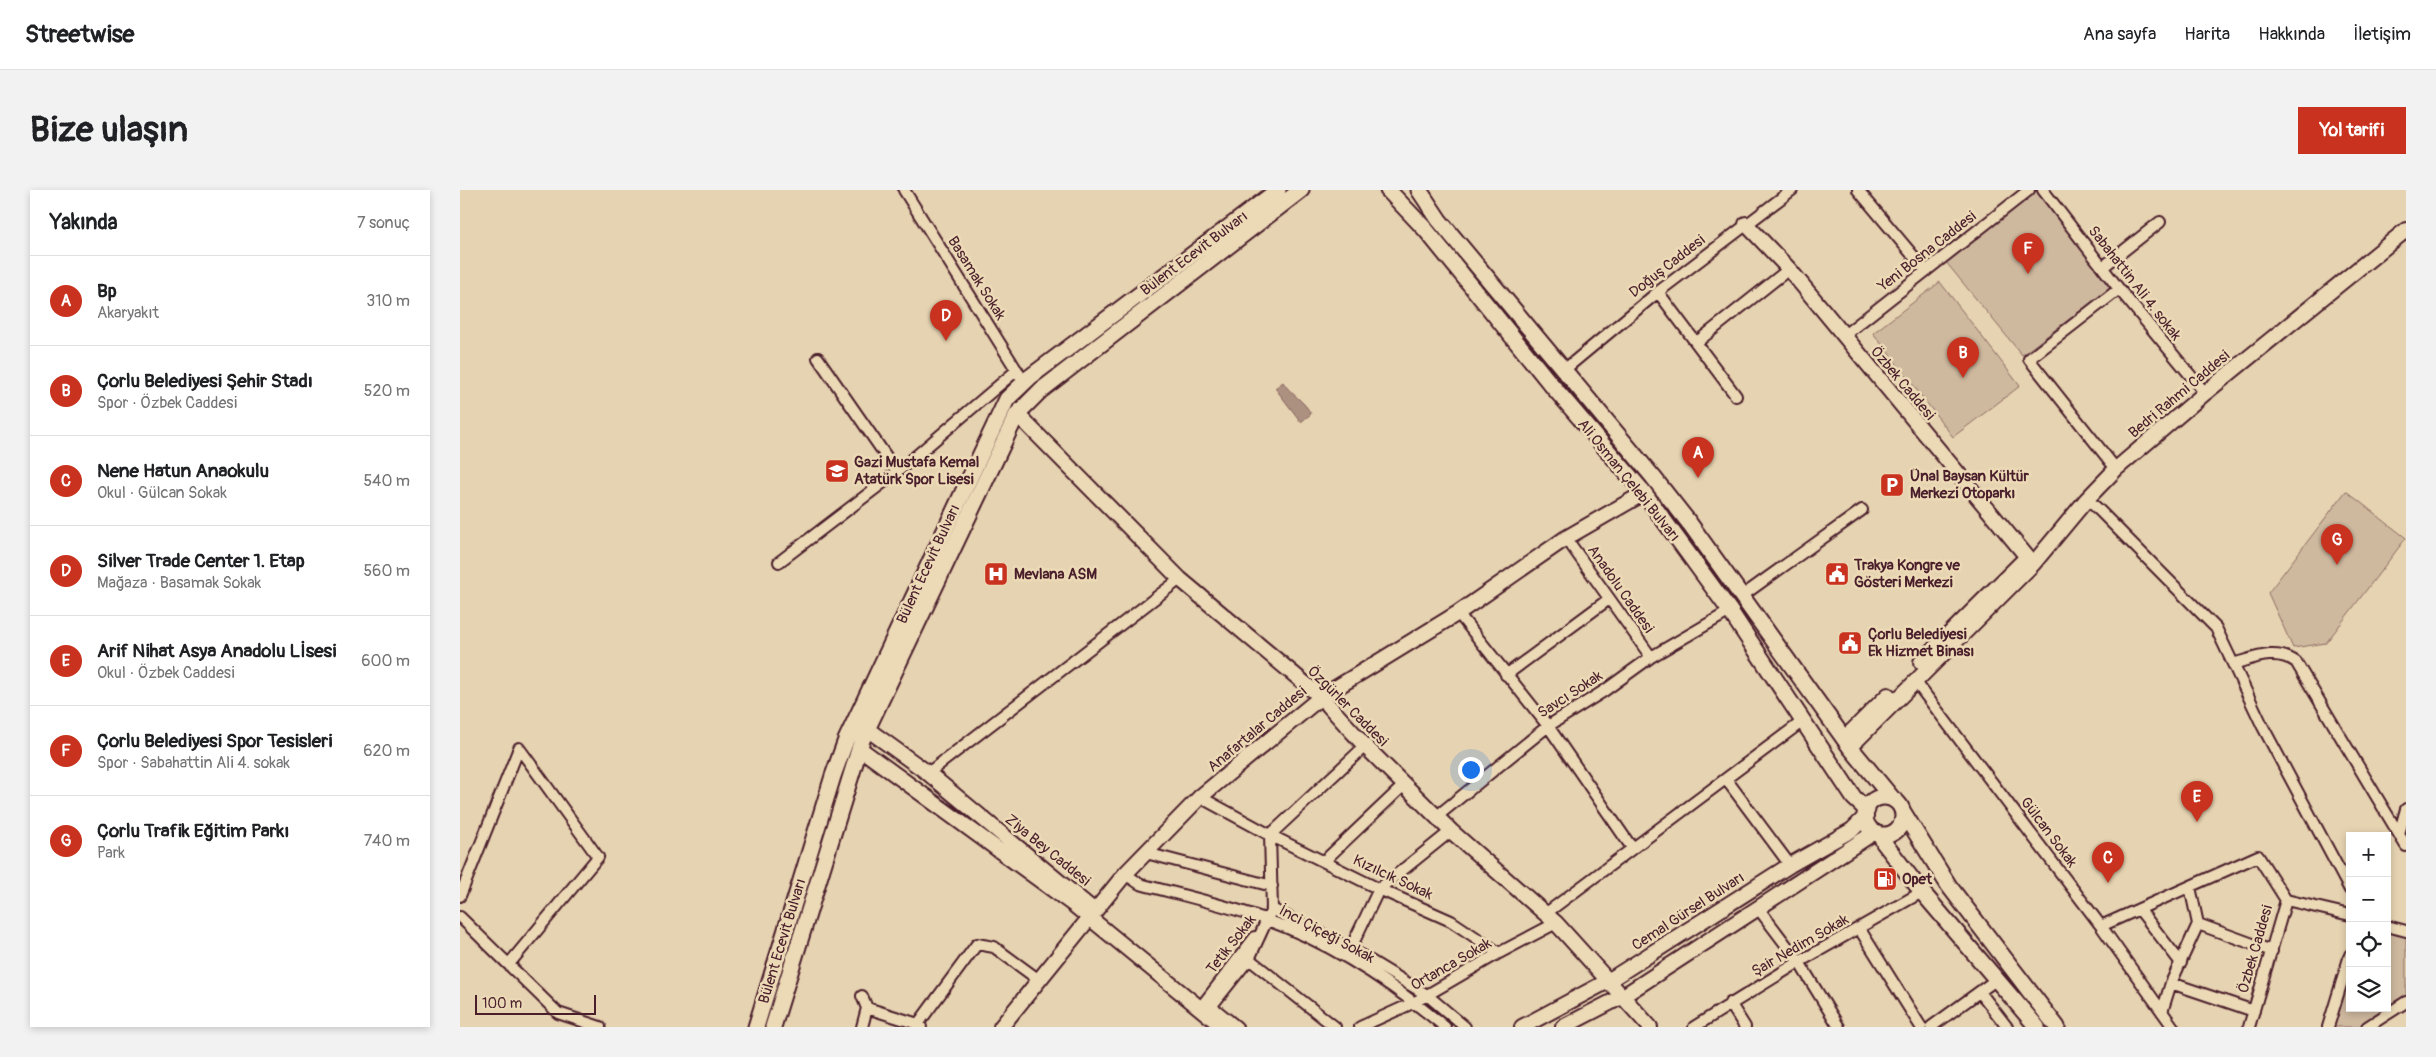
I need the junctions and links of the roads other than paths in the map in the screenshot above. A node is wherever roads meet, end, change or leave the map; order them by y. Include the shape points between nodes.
1 (904, 190) edge
2 (1278, 190) edge
3 (1301, 190) edge
4 (1388, 190) edge
5 (1419, 190) edge
6 (1792, 190) edge
7 (1858, 190) edge
8 (2029, 190) edge
9 (2043, 190) edge
10 (2160, 222) dead end
11 (1746, 224) junction
12 (2406, 230) edge
13 (2103, 267) junction
14 (1789, 269) junction
15 (1926, 271) junction
16 (2119, 289) junction
17 (1658, 292) junction
18 (1843, 336) junction
19 (1697, 342) junction
20 (818, 358) dead end
21 (1564, 370) junction
22 (1021, 376) junction
23 (2205, 393) junction
24 (1736, 396) dead end
25 (1017, 414) junction
26 (2116, 469) junction
27 (897, 472) junction
28 (1644, 493) junction
29 (1668, 496) junction
30 (2087, 500) junction
31 (1862, 510) dead end
32 (1566, 538) junction
33 (2030, 561) junction
34 (779, 562) dead end
35 (1180, 579) junction
36 (1742, 596) junction
37 (1609, 599) junction
38 (1991, 600) junction
39 (1730, 612) junction
40 (1458, 613) junction
41 (1651, 657) junction
42 (2233, 664) junction
43 (1506, 675) junction
44 (1915, 681) junction
45 (1321, 697) junction
46 (1803, 721) junction
47 (1548, 726) junction
48 (867, 729) junction
49 (1847, 743) junction
50 (1365, 746) junction
51 (859, 748) junction
52 (928, 773) junction
53 (1726, 778) junction
54 (1404, 785) junction
55 (1200, 798) junction
56 (1892, 798) junction
57 (2406, 809) edge
58 (1903, 812) junction
59 (1866, 813) junction
60 (1436, 817) junction
61 (1451, 831) junction
62 (1878, 833) junction
63 (2399, 834) junction
64 (1270, 835) junction
65 (2406, 846) edge
66 (1632, 848) junction
67 (1146, 853) junction
68 (1324, 861) junction
69 (1790, 865) junction
70 (1125, 874) junction
71 (2346, 883) edge
72 (1272, 886) junction
73 (2190, 887) junction
74 (1379, 889) junction
75 (1922, 892) junction
76 (460, 896) edge
77 (2286, 900) junction
78 (1758, 908) junction
79 (1272, 909) junction
80 (2139, 909) junction
81 (2346, 914) edge
82 (1092, 915) junction
83 (460, 917) edge
84 (1550, 918) junction
85 (1268, 920) junction
86 (2198, 924) junction
87 (2101, 926) junction
88 (2391, 927) edge
89 (1859, 928) junction
90 (2406, 932) edge
91 (2272, 951) junction
92 (1499, 953) junction
93 (1348, 954) junction
94 (1249, 959) junction
95 (1799, 962) junction
96 (2181, 963) junction
97 (509, 964) junction
98 (2346, 967) edge
99 (1997, 979) junction
100 (1039, 980) junction
101 (1608, 981) junction
102 (2171, 983) junction
103 (1980, 992) junction
104 (1427, 995) junction
105 (862, 996) dead end
106 (1623, 996) junction
107 (1415, 1002) junction
108 (2406, 1002) edge
109 (1730, 1003) junction
110 (1205, 1007) junction
111 (867, 1008) junction
112 (2254, 1011) junction
113 (2162, 1012) junction
114 (920, 1025) edge
115 (1933, 1026) edge
116 (600, 1027) edge
117 (756, 1027) edge
118 (773, 1027) edge
119 (862, 1027) edge
120 (1001, 1027) edge
121 (1223, 1027) edge
122 (1237, 1027) edge
123 (1335, 1027) edge
124 (1360, 1027) edge
125 (1445, 1027) edge
126 (1465, 1027) edge
127 (1522, 1027) edge
128 (1563, 1027) edge
129 (1650, 1027) edge
130 (1694, 1027) edge
131 (1745, 1027) edge
132 (1839, 1027) edge
133 (1921, 1027) edge
134 (2007, 1027) edge
135 (2038, 1027) edge
136 (2057, 1027) edge
137 (2173, 1027) edge
138 (2249, 1027) edge
139 (2328, 1027) edge
140 (2367, 1027) edge

1 - 22 street, Basamak Sokak
2 - 22 main road, Bülent Ecevit Bulvarı
3 - 25 main road via 1040,391
4 - 28 main road, Ali Osman Çelebi Bulvarı via 1426,230
5 - 21 main road, Ali Osman Çelebi Bulvarı via 1438,220
6 - 11 street, Doğuş Caddesi
7 - 15 street
8 - 15 street, Yeni Bosna Caddesi
9 - 13 street, Sabahattin Ali 4. sokak
10 - 13 street
11 - 14 street, Özbek Caddesi
11 - 17 street, Doğuş Caddesi
12 - 23 street, Bedri Rahmi Caddesi
13 - 16 street, Sabahattin Ali 4. sokak
14 - 18 street, Özbek Caddesi
14 - 19 street
15 - 18 street, Yeni Bosna Caddesi
16 - 23 street, Sabahattin Ali 4. sokak
16 - 26 street via 2029,359
17 - 19 street
17 - 21 street, Doğuş Caddesi
18 - 33 street, Özbek Caddesi
19 - 24 street
20 - 27 street
21 - 29 main road, Ali Osman Çelebi Bulvarı
22 - 27 street
22 - 117 main road, Bülent Ecevit Bulvarı via 1007,399 846,740
23 - 26 street, Bedri Rahmi Caddesi
25 - 35 street, Özgürler Caddesi
25 - 48 main road
26 - 30 street, Bedri Rahmi Caddesi
27 - 34 street
28 - 29 street
28 - 32 street, Anafartalar Caddesi
28 - 39 main road, Ali Osman Çelebi Bulvarı
29 - 36 main road, Ali Osman Çelebi Bulvarı
30 - 33 street, Bedri Rahmi Caddesi
30 - 42 street via 2216,628
31 - 36 street
32 - 37 street, Anadolu Caddesi
32 - 40 street, Anafartalar Caddesi
33 - 38 street, Bedri Rahmi Caddesi
35 - 45 street, Özgürler Caddesi
35 - 52 street
36 - 49 main road, Ali Osman Çelebi Bulvarı
37 - 41 street, Anadolu Caddesi
37 - 43 street
38 - 44 street, Bedri Rahmi Caddesi
38 - 49 street, Bedri Rahmi Caddesi
39 - 41 street, Savcı Sokak
39 - 46 main road, Ali Osman Çelebi Bulvarı
40 - 43 street
40 - 45 street, Anafartalar Caddesi
41 - 47 street, Savcı Sokak via 1604,692
42 - 63 street via 2277,654 2296,662
42 - 71 street
43 - 47 street
44 - 49 street, Bedri Rahmi Caddesi
44 - 87 street, Gülcan Sokak
45 - 50 street, Özgürler Caddesi
45 - 55 street, Anafartalar Caddesi
46 - 53 street, Ortanca Sokak
46 - 59 main road, Ali Osman Çelebi Bulvarı
47 - 60 street, Savcı Sokak
47 - 66 street
48 - 51 main road
48 - 52 street, Ziya Bey Caddesi
49 - 56 main road, Ali Osman Çelebi Bulvarı
50 - 54 street, Özgürler Caddesi
50 - 64 street
51 - 82 street, Ziya Bey Caddesi
51 - 118 main road
52 - 82 street, Ziya Bey Caddesi
53 - 66 street, Ortanca Sokak
53 - 69 street
54 - 60 street, Özgürler Caddesi
54 - 68 street
55 - 64 street, Kızılcık Sokak
55 - 67 street, Anafartalar Caddesi
56 - 58 main road
56 - 59 main road via 1874,800
57 - 63 street
58 - 62 main road via 1898,829 1893,833
58 - 136 main road via 1949,886
59 - 62 main road via 1870,828
59 - 69 street, Cemal Gürsel Bulvarı via 1852,830
60 - 61 street, Özgürler Caddesi
61 - 74 street
61 - 84 street, Özgürler Caddesi
62 - 75 main road
62 - 78 street
63 - 65 street
64 - 68 street, Kızılcık Sokak
64 - 72 street
66 - 84 street, Ortanca Sokak
67 - 70 street, Anafartalar Caddesi
67 - 72 street, İnci Çiçeği Sokak
68 - 74 street, Kızılcık Sokak
69 - 101 street, Cemal Gürsel Bulvarı
70 - 82 street, Anafartalar Caddesi
70 - 85 street, İnci Çiçeği Sokak via 1140,884
72 - 79 street
73 - 77 street, Özbek Caddesi via 2258,856
73 - 80 street
73 - 86 street
74 - 92 street, Kızılcık Sokak via 1451,921
74 - 93 street
75 - 89 street, Şair Nedim Sokak
75 - 99 main road
76 - 97 street via 519,748 598,857
77 - 81 street
77 - 91 street, Özbek Caddesi
78 - 95 street
78 - 106 street
79 - 85 street
79 - 93 street, İnci Çiçeği Sokak
80 - 87 street
80 - 96 street
82 - 100 street, Anafartalar Caddesi
82 - 110 street, Ziya Bey Caddesi
83 - 97 street
84 - 92 street, Ortanca Sokak
84 - 101 street, Özgürler Caddesi
85 - 93 street, İnci Çiçeği Sokak
85 - 94 street, Tetik Sokak
85 - 110 street, Tetik Sokak
86 - 91 street
86 - 96 street
87 - 113 street, Gülcan Sokak
88 - 90 street
89 - 95 street, Şair Nedim Sokak
89 - 133 street
91 - 112 street, Özbek Caddesi
92 - 104 street, Ortanca Sokak
93 - 104 street, İnci Çiçeği Sokak
93 - 107 street, İnci Çiçeği Sokak
94 - 110 street, Tetik Sokak
94 - 123 street
95 - 109 street, Şair Nedim Sokak
95 - 132 street
96 - 102 street
97 - 116 street via 558,1013
98 - 139 street
99 - 103 street
99 - 135 main road
100 - 114 street via 994,947 977,944
100 - 120 street, Anafartalar Caddesi
101 - 106 street, Özgürler Caddesi
101 - 127 street, Cemal Gürsel Bulvarı
102 - 112 street
102 - 113 street
103 - 115 street
103 - 134 street
104 - 107 street, Ortanca Sokak
104 - 126 street, İnci Çiçeği Sokak
105 - 111 street
106 - 128 street
106 - 129 street, Özgürler Caddesi
107 - 124 street, Ortanca Sokak
107 - 125 street, İnci Çiçeği Sokak
108 - 140 street
109 - 130 street, Şair Nedim Sokak
109 - 131 street
110 - 121 street, Ziya Bey Caddesi
110 - 122 street, Ziya Bey Caddesi
111 - 114 street
111 - 119 street
112 - 138 street, Özbek Caddesi
113 - 137 street, Gülcan Sokak

